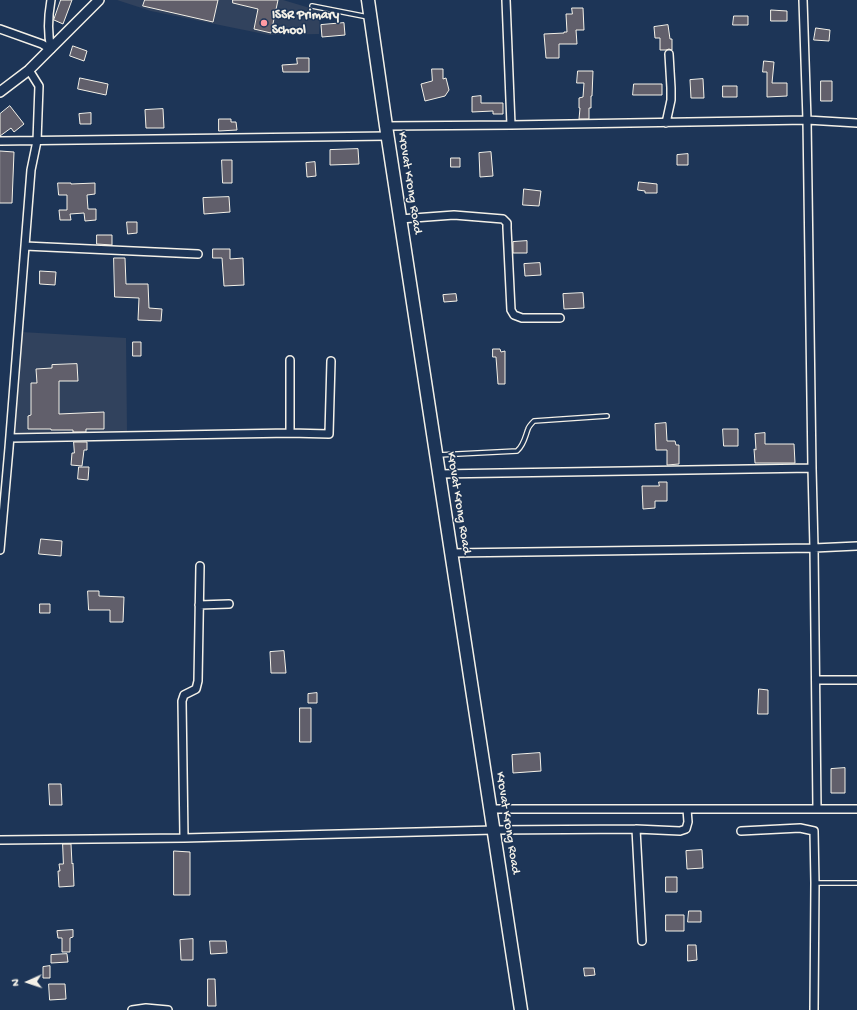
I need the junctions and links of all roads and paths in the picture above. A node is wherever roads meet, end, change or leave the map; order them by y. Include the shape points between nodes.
1 (51, 0) edge
2 (99, 0) edge
3 (368, 0) edge
4 (506, 0) edge
5 (803, 0) edge
6 (312, 6) dead end
7 (371, 18) junction
8 (0, 30) edge
9 (50, 49) junction
10 (670, 54) dead end
11 (29, 70) junction
12 (0, 92) edge
13 (807, 120) junction
14 (666, 123) junction
15 (857, 123) edge
16 (511, 125) junction
17 (387, 131) junction
18 (0, 141) edge
19 (37, 141) junction
20 (400, 219) junction
21 (25, 246) junction
22 (198, 254) dead end
23 (560, 318) dead end
24 (290, 360) dead end
25 (331, 361) dead end
26 (607, 416) dead end
27 (290, 433) junction
28 (10, 438) junction
29 (437, 455) junction
30 (812, 468) junction
31 (439, 474) junction
32 (0, 545) edge
33 (857, 546) edge
34 (814, 548) junction
35 (452, 553) junction
36 (200, 566) dead end
37 (229, 604) dead end
38 (200, 605) junction
39 (817, 680) junction
40 (857, 680) edge
41 (857, 808) edge
42 (687, 809) junction
43 (817, 809) junction
44 (491, 810) junction
45 (636, 829) junction
46 (494, 830) junction
47 (741, 831) dead end
48 (184, 838) junction
49 (0, 840) edge
50 (815, 883) junction
51 (857, 883) edge
52 (642, 941) dead end
53 (132, 1010) edge
54 (168, 1010) edge
55 (521, 1010) edge
56 (814, 1010) edge

1 - 9 street via 48,20
2 - 9 street
3 - 7 highway, Krovat Krong Road
4 - 16 street
5 - 13 street
6 - 7 lane
7 - 17 highway, Krovat Krong Road
8 - 9 street
9 - 11 street
10 - 14 street via 672,88
11 - 12 street
11 - 19 street via 38,86
13 - 14 street
13 - 15 street
13 - 30 street
14 - 16 street
16 - 17 street
17 - 19 street
17 - 20 highway, Krovat Krong Road
18 - 19 street
19 - 21 street via 30,170
20 - 23 street via 454,216 503,219 508,228 511,310 514,315 522,318
20 - 29 highway, Krovat Krong Road
21 - 22 street
21 - 28 street
24 - 27 street
25 - 27 street via 329,434
26 - 29 lane via 534,421 528,427 525,440 517,451
27 - 28 street
28 - 32 street
29 - 31 highway, Krovat Krong Road
30 - 31 street
30 - 34 street
31 - 35 highway, Krovat Krong Road
33 - 34 street
34 - 35 street
34 - 39 street
35 - 44 highway, Krovat Krong Road
36 - 38 street
37 - 38 street
38 - 48 street via 198,681 196,689 184,695 182,702
39 - 40 street
39 - 43 street
41 - 43 street
42 - 43 street
42 - 44 street
42 - 45 street via 686,829
44 - 46 highway, Krovat Krong Road
45 - 46 street
45 - 52 street
46 - 48 street
46 - 55 highway, Krovat Krong Road
47 - 50 street via 800,828 814,831
48 - 49 street
50 - 51 lane
50 - 56 street
53 - 54 street

